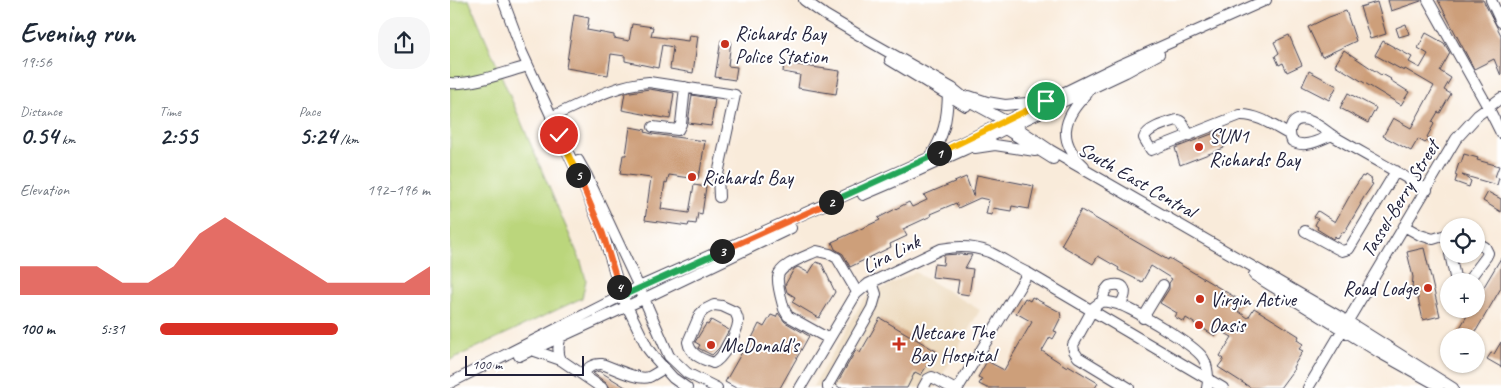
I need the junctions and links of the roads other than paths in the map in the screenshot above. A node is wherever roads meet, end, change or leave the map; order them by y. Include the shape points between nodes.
1 (503, 0) edge
2 (794, 0) edge
3 (804, 0) edge
4 (1266, 0) edge
5 (1428, 0) edge
6 (1491, 0) edge
7 (1501, 22) edge
8 (1215, 24) junction
9 (520, 43) junction
10 (528, 66) junction
11 (450, 83) edge
12 (1096, 86) junction
13 (685, 87) junction
14 (950, 92) junction
15 (1501, 98) edge
16 (1046, 101) junction
17 (1488, 106) junction
18 (554, 116) junction
19 (1005, 125) junction
20 (653, 126) dead end
21 (1501, 133) edge
22 (1188, 134) dead end
23 (1290, 135) junction
24 (1332, 135) junction
25 (966, 149) junction
26 (1038, 151) junction
27 (929, 158) junction
28 (1396, 171) junction
29 (1095, 175) junction
30 (1427, 190) junction
31 (719, 197) dead end
32 (1404, 226) junction
33 (1305, 231) dead end
34 (1440, 237) edge
35 (1485, 247) edge
36 (1485, 259) edge
37 (1482, 263) edge
38 (1474, 273) edge
39 (1026, 276) junction
40 (872, 282) junction
41 (1163, 285) dead end
42 (639, 287) junction
43 (858, 292) junction
44 (622, 296) junction
45 (643, 299) junction
46 (1102, 301) junction
47 (1120, 305) junction
48 (626, 306) junction
49 (1091, 314) junction
50 (1143, 318) junction
51 (1344, 325) junction
52 (561, 336) junction
53 (828, 339) junction
54 (532, 350) junction
55 (697, 357) junction
56 (561, 360) junction
57 (664, 369) junction
58 (687, 373) junction
59 (582, 374) junction
60 (649, 377) junction
61 (450, 383) edge
62 (1208, 386) edge
63 (451, 388) edge
64 (602, 388) edge
65 (649, 388) edge
66 (687, 388) edge
67 (717, 388) edge
68 (800, 388) edge
69 (828, 388) edge
70 (923, 388) edge
71 (952, 388) edge
72 (958, 388) edge
73 (964, 388) edge
74 (1129, 388) edge
75 (1223, 388) edge
76 (1308, 388) edge
77 (1441, 388) edge
78 (1453, 388) edge

1 - 9 street
2 - 14 street, South East Central
3 - 14 street, South East Central
4 - 8 street
5 - 17 street
6 - 7 street
8 - 12 street
8 - 16 street
9 - 10 street
9 - 18 street
10 - 11 street
10 - 18 street
12 - 19 street
12 - 29 street via 1076,104 1066,132 1073,154
13 - 18 street via 637,83
13 - 20 street via 678,130
13 - 31 street via 735,95 718,174
14 - 16 street via 1005,105
14 - 19 street, South East Central
14 - 27 street via 945,127
15 - 17 street, Tassel-Berry Street
16 - 19 street
17 - 21 street
17 - 30 street, Tassel-Berry Street via 1456,139
18 - 42 street
18 - 44 street via 603,234
19 - 25 street
19 - 26 street, South East Central
19 - 27 street
19 - 29 street, South East Central
22 - 23 street via 1247,114
23 - 24 street via 1292,141 1302,145
23 - 24 street via 1292,124 1303,119 1314,122
24 - 28 street
25 - 26 street via 995,145
25 - 45 street
26 - 51 street, South East Central
27 - 42 street
28 - 30 street
28 - 33 street via 1349,249 1338,249
29 - 51 street, South East Central
30 - 32 street, Tassel-Berry Street
32 - 34 street via 1427,238
32 - 51 street, Tassel-Berry Street
35 - 36 street via 1488,253
37 - 38 street
39 - 40 street, Lira Link via 989,252 950,247
39 - 49 street, Lira Link
39 - 72 street
39 - 73 street via 1019,298
40 - 43 street, Lira Link
40 - 69 street via 876,294 872,308
41 - 50 street
42 - 44 street
42 - 45 street
43 - 53 street, Lira Link
43 - 53 street via 836,258 822,251 782,268 778,274 788,316
44 - 48 street
44 - 61 street
45 - 48 street
45 - 58 street via 669,356
46 - 47 street
46 - 47 street via 1109,286 1119,285 1125,290
46 - 49 street
47 - 50 street
48 - 52 street
48 - 57 street via 648,349
49 - 62 street, Lira Link
49 - 74 street via 1073,345 1074,351
50 - 62 street via 1198,352 1204,359
51 - 76 street
51 - 77 street, South East Central
51 - 78 street, South East Central
52 - 54 street
52 - 56 street via 558,347
53 - 68 street, Lira Link
54 - 56 street
54 - 63 street
55 - 55 street via 713,363 720,359 737,330 739,322 735,312 714,305 700,314 688,342
55 - 58 street
56 - 59 street
57 - 60 street
57 - 66 street
58 - 66 street
58 - 67 street
59 - 60 street via 589,367 602,364 637,377
59 - 64 street
60 - 65 street
62 - 75 street, Lira Link
70 - 71 street via 932,377

